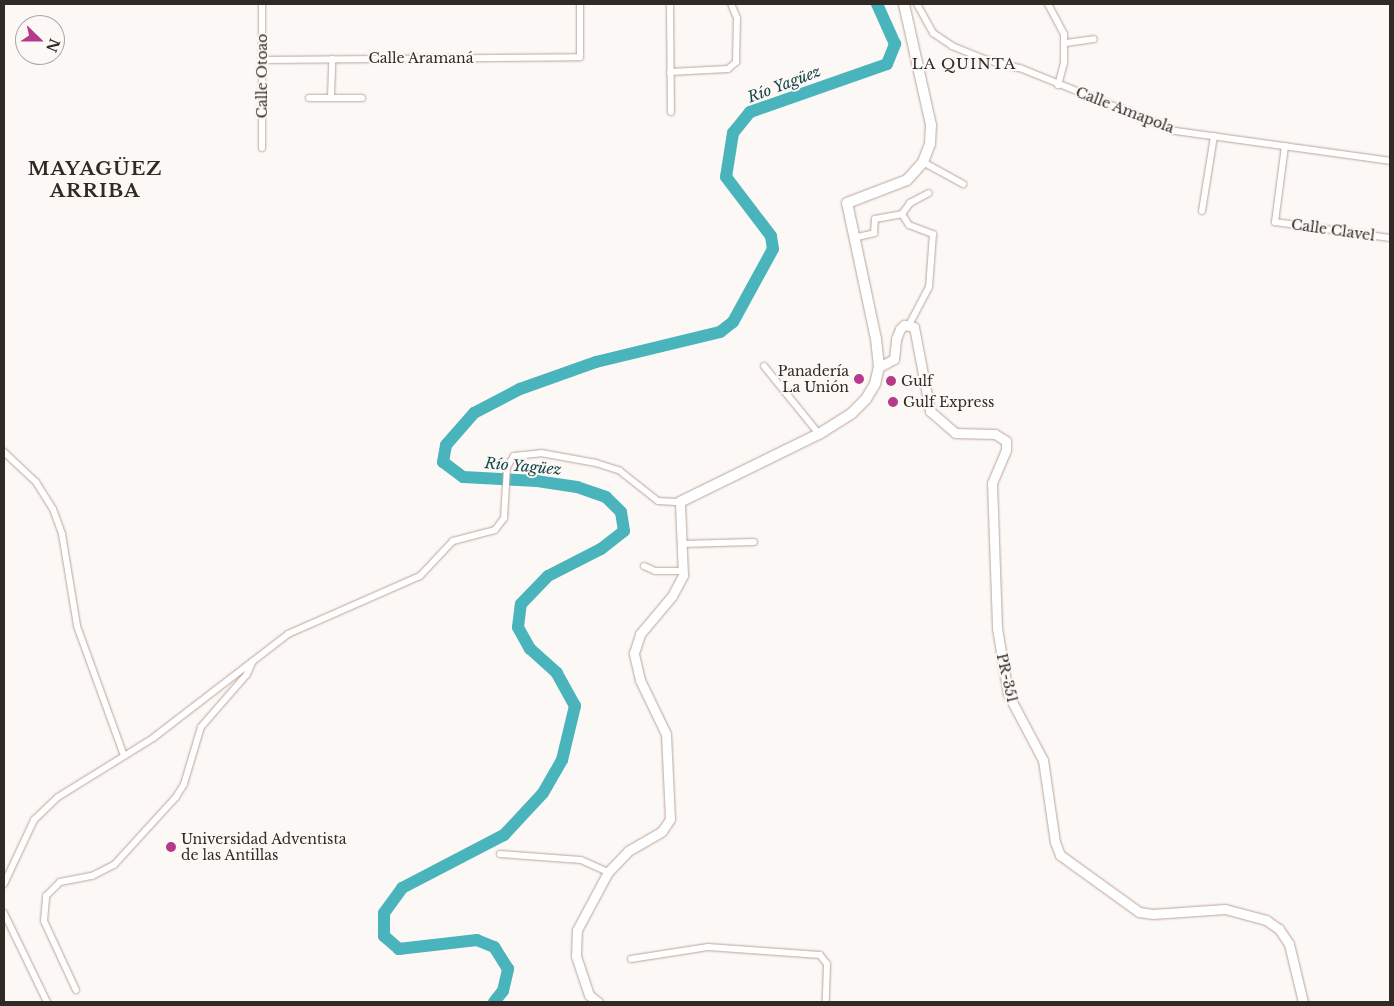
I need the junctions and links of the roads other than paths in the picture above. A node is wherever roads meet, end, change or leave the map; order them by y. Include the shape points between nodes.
1 (262, 4) edge
2 (580, 4) edge
3 (731, 4) edge
4 (904, 4) edge
5 (917, 4) edge
6 (1048, 4) edge
7 (670, 6) dead end
8 (1094, 40) dead end
9 (1066, 43) junction
10 (332, 59) junction
11 (263, 60) junction
12 (670, 72) junction
13 (1058, 85) junction
14 (309, 98) dead end
15 (331, 98) junction
16 (362, 98) dead end
17 (671, 112) dead end
18 (1214, 136) junction
19 (1285, 146) junction
20 (262, 148) dead end
21 (1390, 161) edge
22 (922, 162) junction
23 (963, 184) dead end
24 (929, 193) dead end
25 (1202, 211) dead end
26 (902, 214) junction
27 (852, 238) junction
28 (1390, 238) edge
29 (909, 325) junction
30 (764, 366) dead end
31 (879, 367) junction
32 (819, 434) junction
33 (4, 452) edge
34 (680, 502) junction
35 (754, 542) dead end
36 (682, 544) junction
37 (644, 566) dead end
38 (683, 571) junction
39 (253, 660) junction
40 (124, 756) junction
41 (500, 854) dead end
42 (608, 872) junction
43 (4, 884) edge
44 (4, 913) edge
45 (631, 959) dead end
46 (76, 990) dead end
47 (47, 1002) edge
48 (598, 1002) edge
49 (826, 1002) edge
50 (1303, 1002) edge

1 - 11 street, Calle Otoao
2 - 10 street, Calle Aramaná via 580,57
3 - 12 street via 737,18 736,62 728,69
4 - 22 main road via 931,125 930,144
5 - 13 street, Calle Amapola via 933,33 940,39
6 - 9 street
7 - 12 street
8 - 9 street
9 - 13 street
10 - 11 street, Calle Aramaná
10 - 15 street
11 - 20 street, Calle Otoao
12 - 17 street
13 - 18 street, Calle Amapola via 1175,131
14 - 15 street
15 - 16 street
18 - 19 street, Calle Amapola
18 - 25 street
19 - 21 street, Calle Amapola
19 - 28 street, Calle Clavel via 1275,222
22 - 23 street
22 - 27 main road via 907,180 847,203
24 - 26 street via 910,203
26 - 27 street via 874,219 874,233
26 - 29 street via 909,226 933,234 929,287
27 - 31 main road via 868,301
29 - 31 street via 897,333 894,359
29 - 50 street, PR-351 / PR-351 via 916,333 930,411 955,433 995,434 1006,441 1006,450 992,483 997,628 1010,701 1044,760 1060,856 1139,912 1154,914 1225,908 1266,920 1279,929 1289,944
30 - 32 street
31 - 32 main road via 875,384 866,400 851,414
32 - 34 main road
33 - 40 street via 36,482 53,508 62,534 77,626
34 - 36 street
34 - 39 street via 658,501 620,471 596,463 541,453 514,456 507,467 504,518 495,530 453,541 420,576 288,634
35 - 36 street
36 - 38 street
37 - 38 street via 655,571
38 - 42 street via 680,585 640,634 634,653 640,680 666,734 670,819 662,831 628,851
39 - 40 street via 153,738
39 - 46 street via 248,674 202,727 184,784 176,797 114,865 92,876 60,882 46,896 44,921
40 - 43 street via 58,797 39,813
41 - 42 street via 581,860
42 - 48 street via 577,930 576,956 589,996
44 - 47 street
45 - 49 street via 708,947 820,955 827,964

